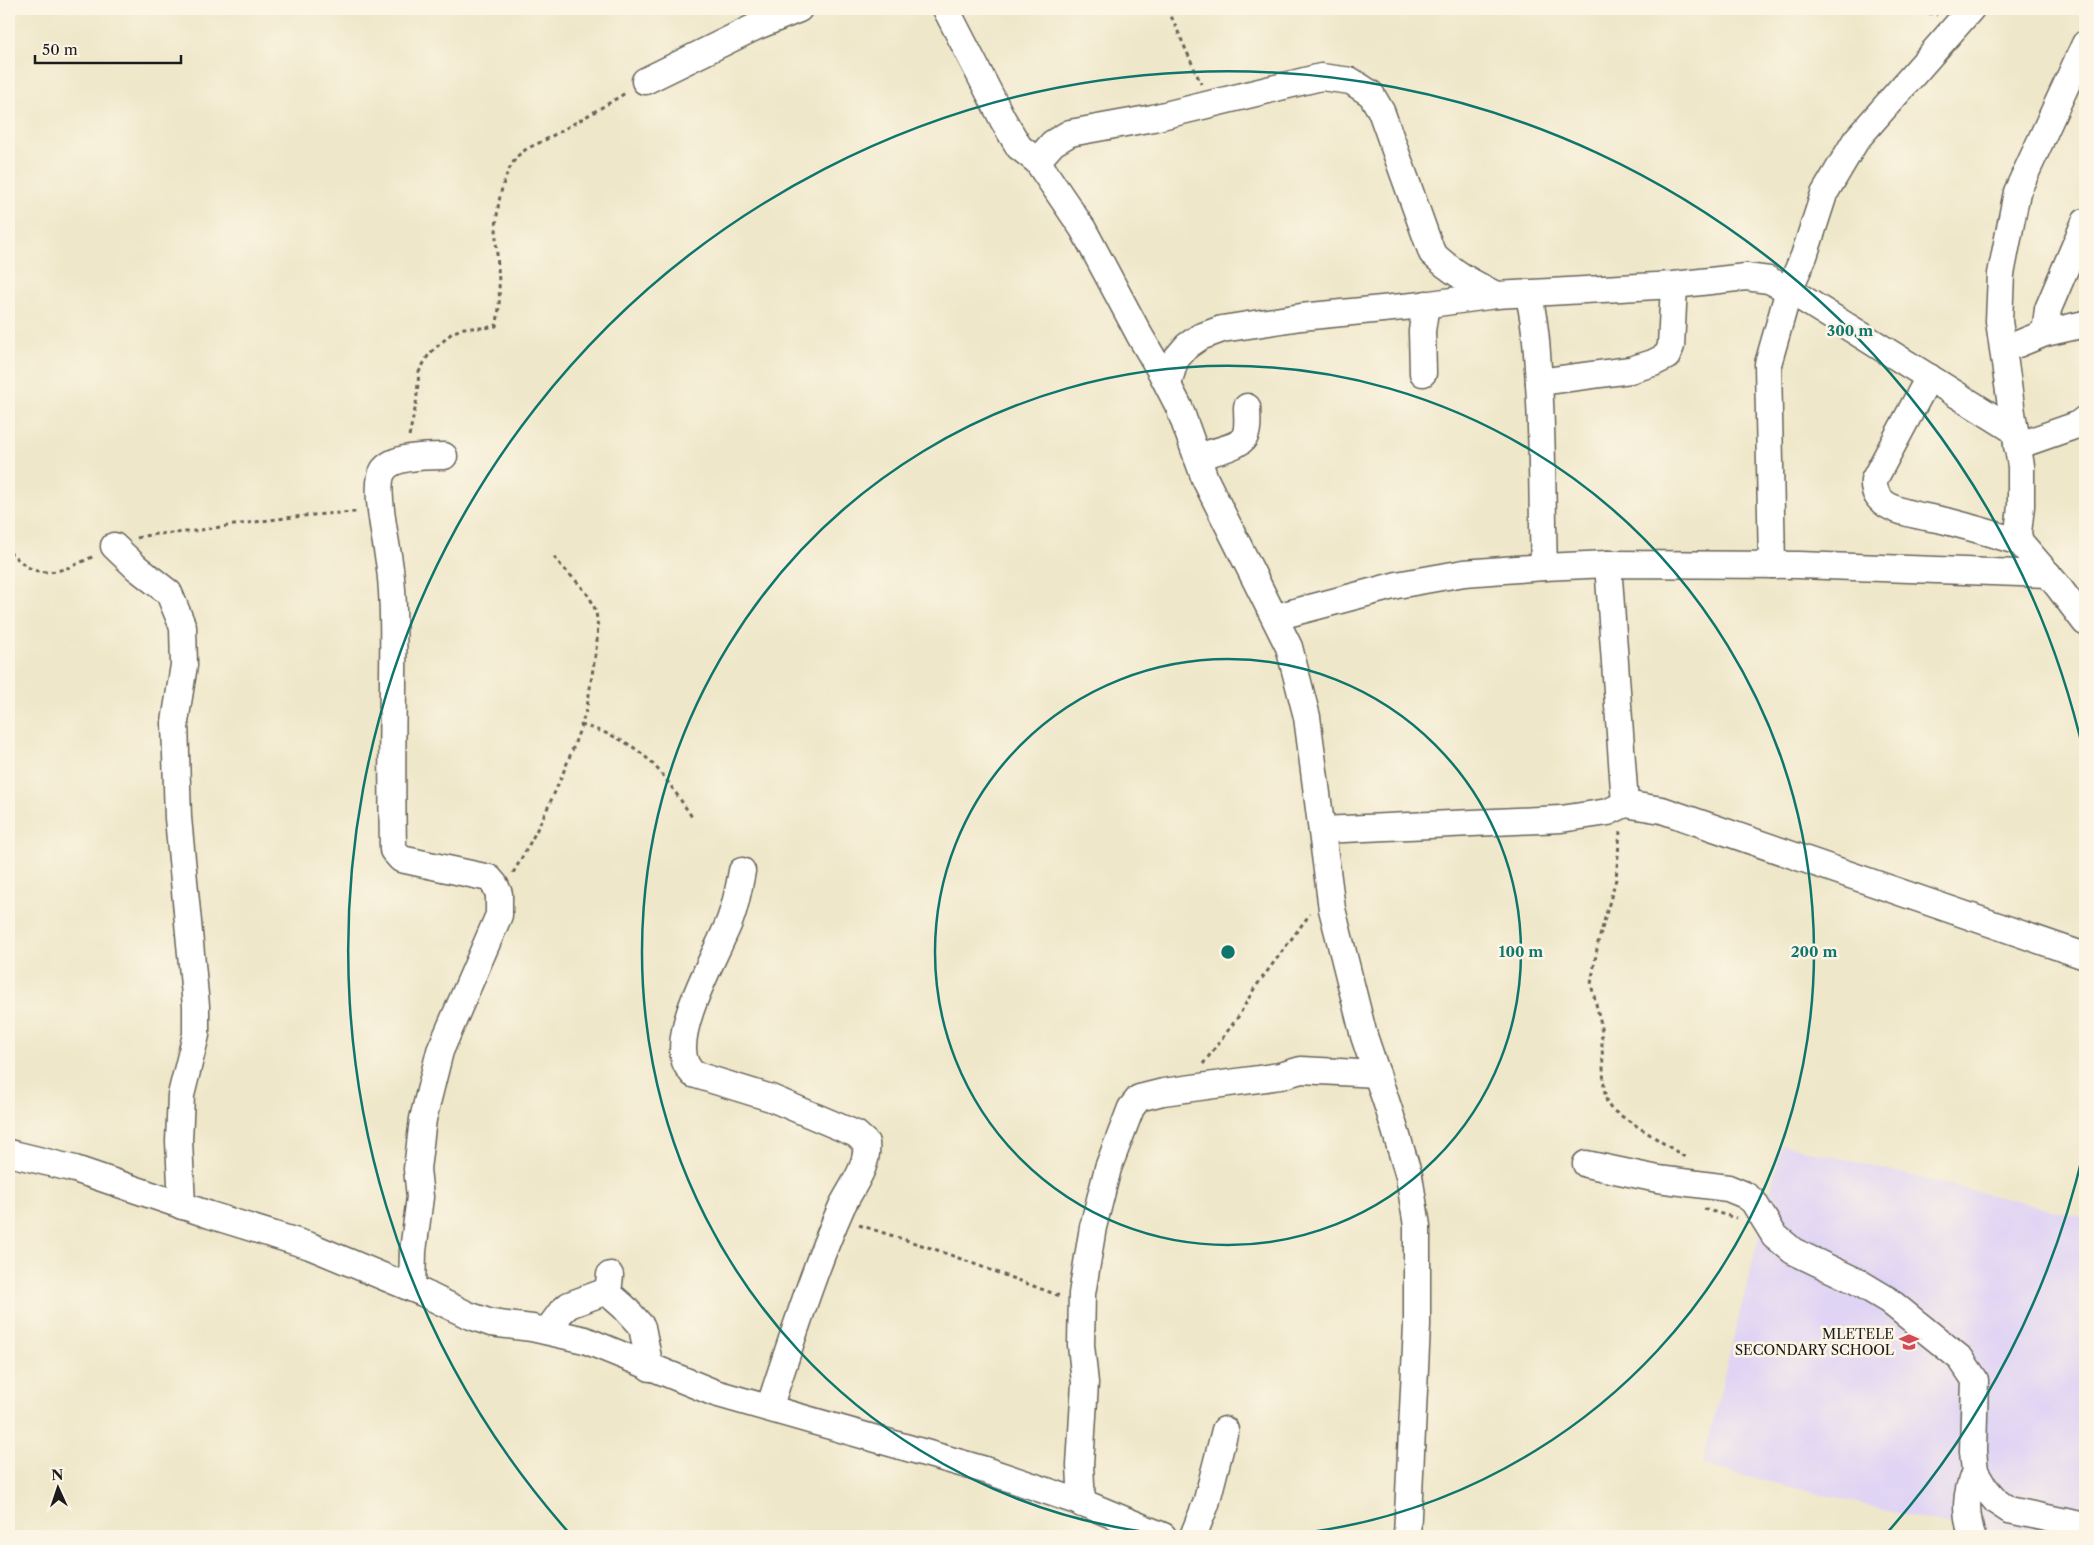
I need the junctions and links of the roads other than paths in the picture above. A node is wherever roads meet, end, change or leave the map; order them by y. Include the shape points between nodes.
1 (799, 9) edge
2 (946, 9) edge
3 (1971, 9) edge
4 (2085, 44) edge
5 (645, 81) road end
6 (1038, 162) junction
7 (2085, 222) edge
8 (1674, 285) junction
9 (1789, 290) junction
10 (1528, 293) junction
11 (1496, 295) junction
12 (1426, 304) junction
13 (2085, 324) edge
14 (2045, 333) junction
15 (2002, 346) junction
16 (1423, 373) dead end
17 (1929, 377) junction
18 (1539, 382) junction
19 (1168, 385) junction
20 (1247, 407) dead end
21 (2085, 419) edge
22 (2016, 438) junction
23 (444, 456) dead end
24 (1197, 457) junction
25 (2020, 542) junction
26 (114, 546) road end
27 (1608, 564) junction
28 (1772, 564) junction
29 (1544, 567) junction
30 (2048, 574) junction
31 (1276, 618) junction
32 (2085, 622) edge
33 (1622, 806) junction
34 (1322, 830) junction
35 (742, 872) dead end
36 (2085, 956) edge
37 (1377, 1074) junction
38 (9, 1153) edge
39 (1586, 1164) dead end
40 (182, 1206) junction
41 (412, 1288) junction
42 (547, 1331) junction
43 (650, 1368) junction
44 (769, 1408) junction
45 (1225, 1430) dead end
46 (1976, 1471) junction
47 (1082, 1504) junction
48 (2085, 1526) edge
49 (1163, 1536) edge
50 (1193, 1536) edge
51 (1408, 1536) edge
52 (1972, 1536) edge

1 - 5 street
2 - 6 street via 1002,120 1019,147
3 - 9 street via 1856,140 1824,194
4 - 15 street via 2017,192 2001,274 1999,321
6 - 11 street via 1053,143 1070,133 1153,118 1321,77 1351,81 1371,94 1384,119 1432,253 1463,278
6 - 19 street via 1083,229
7 - 14 street via 2048,309
8 - 9 street via 1746,277 1768,280
8 - 10 street
8 - 18 street via 1671,346 1666,356 1630,370
9 - 17 street
9 - 28 street via 1768,364
10 - 11 street
10 - 18 street via 1533,313
11 - 12 street
12 - 16 street via 1422,331
12 - 19 street via 1301,316 1222,329 1200,337 1188,346 1175,360
13 - 14 street
14 - 15 street via 2018,344
15 - 22 street
17 - 22 street
17 - 25 street via 1874,480 1873,490 1889,506 1907,514 1947,521
18 - 29 street
19 - 24 street
20 - 24 street via 1244,439
21 - 22 street via 2077,425
22 - 25 street via 2021,466
23 - 41 street via 419,456 400,461 388,466 380,481 393,612 393,850 401,859 493,881 499,894 499,915 440,1051 422,1119 418,1169 420,1197
24 - 31 street via 1205,479
25 - 30 street
26 - 40 street via 169,593 183,634 184,665 175,722 196,1035 181,1095
27 - 28 street
27 - 29 street
27 - 33 street
28 - 30 street
29 - 31 street via 1454,574
30 - 32 street
31 - 34 street via 1289,647 1307,718
33 - 34 street via 1608,812 1561,819
33 - 36 street via 1662,810
34 - 37 street via 1332,909 1346,972
35 - 44 street via 730,919 694,1002 684,1036 686,1065 693,1074 772,1098 856,1134 866,1143 867,1152 817,1268
37 - 47 street via 1301,1070 1280,1076 1163,1092 1139,1098 1131,1108 1108,1168 1093,1227 1082,1304 1081,1345 1085,1383 1080,1465
37 - 51 street via 1409,1176 1417,1226 1417,1326
38 - 40 street via 75,1169
39 - 46 street via 1658,1179 1728,1188 1745,1195 1753,1201 1774,1235 1793,1251 1858,1282 1915,1320 1961,1360 1974,1380 1973,1451
40 - 41 street via 310,1246
41 - 42 street via 468,1315
42 - 43 street via 585,1340
42 - 43 street via 569,1305 609,1283 612,1298 642,1327
43 - 44 street via 715,1393
44 - 47 street via 985,1470
45 - 50 street via 1206,1504
46 - 48 street via 1985,1488 2009,1510
46 - 52 street via 1970,1484 1966,1517
47 - 49 street

